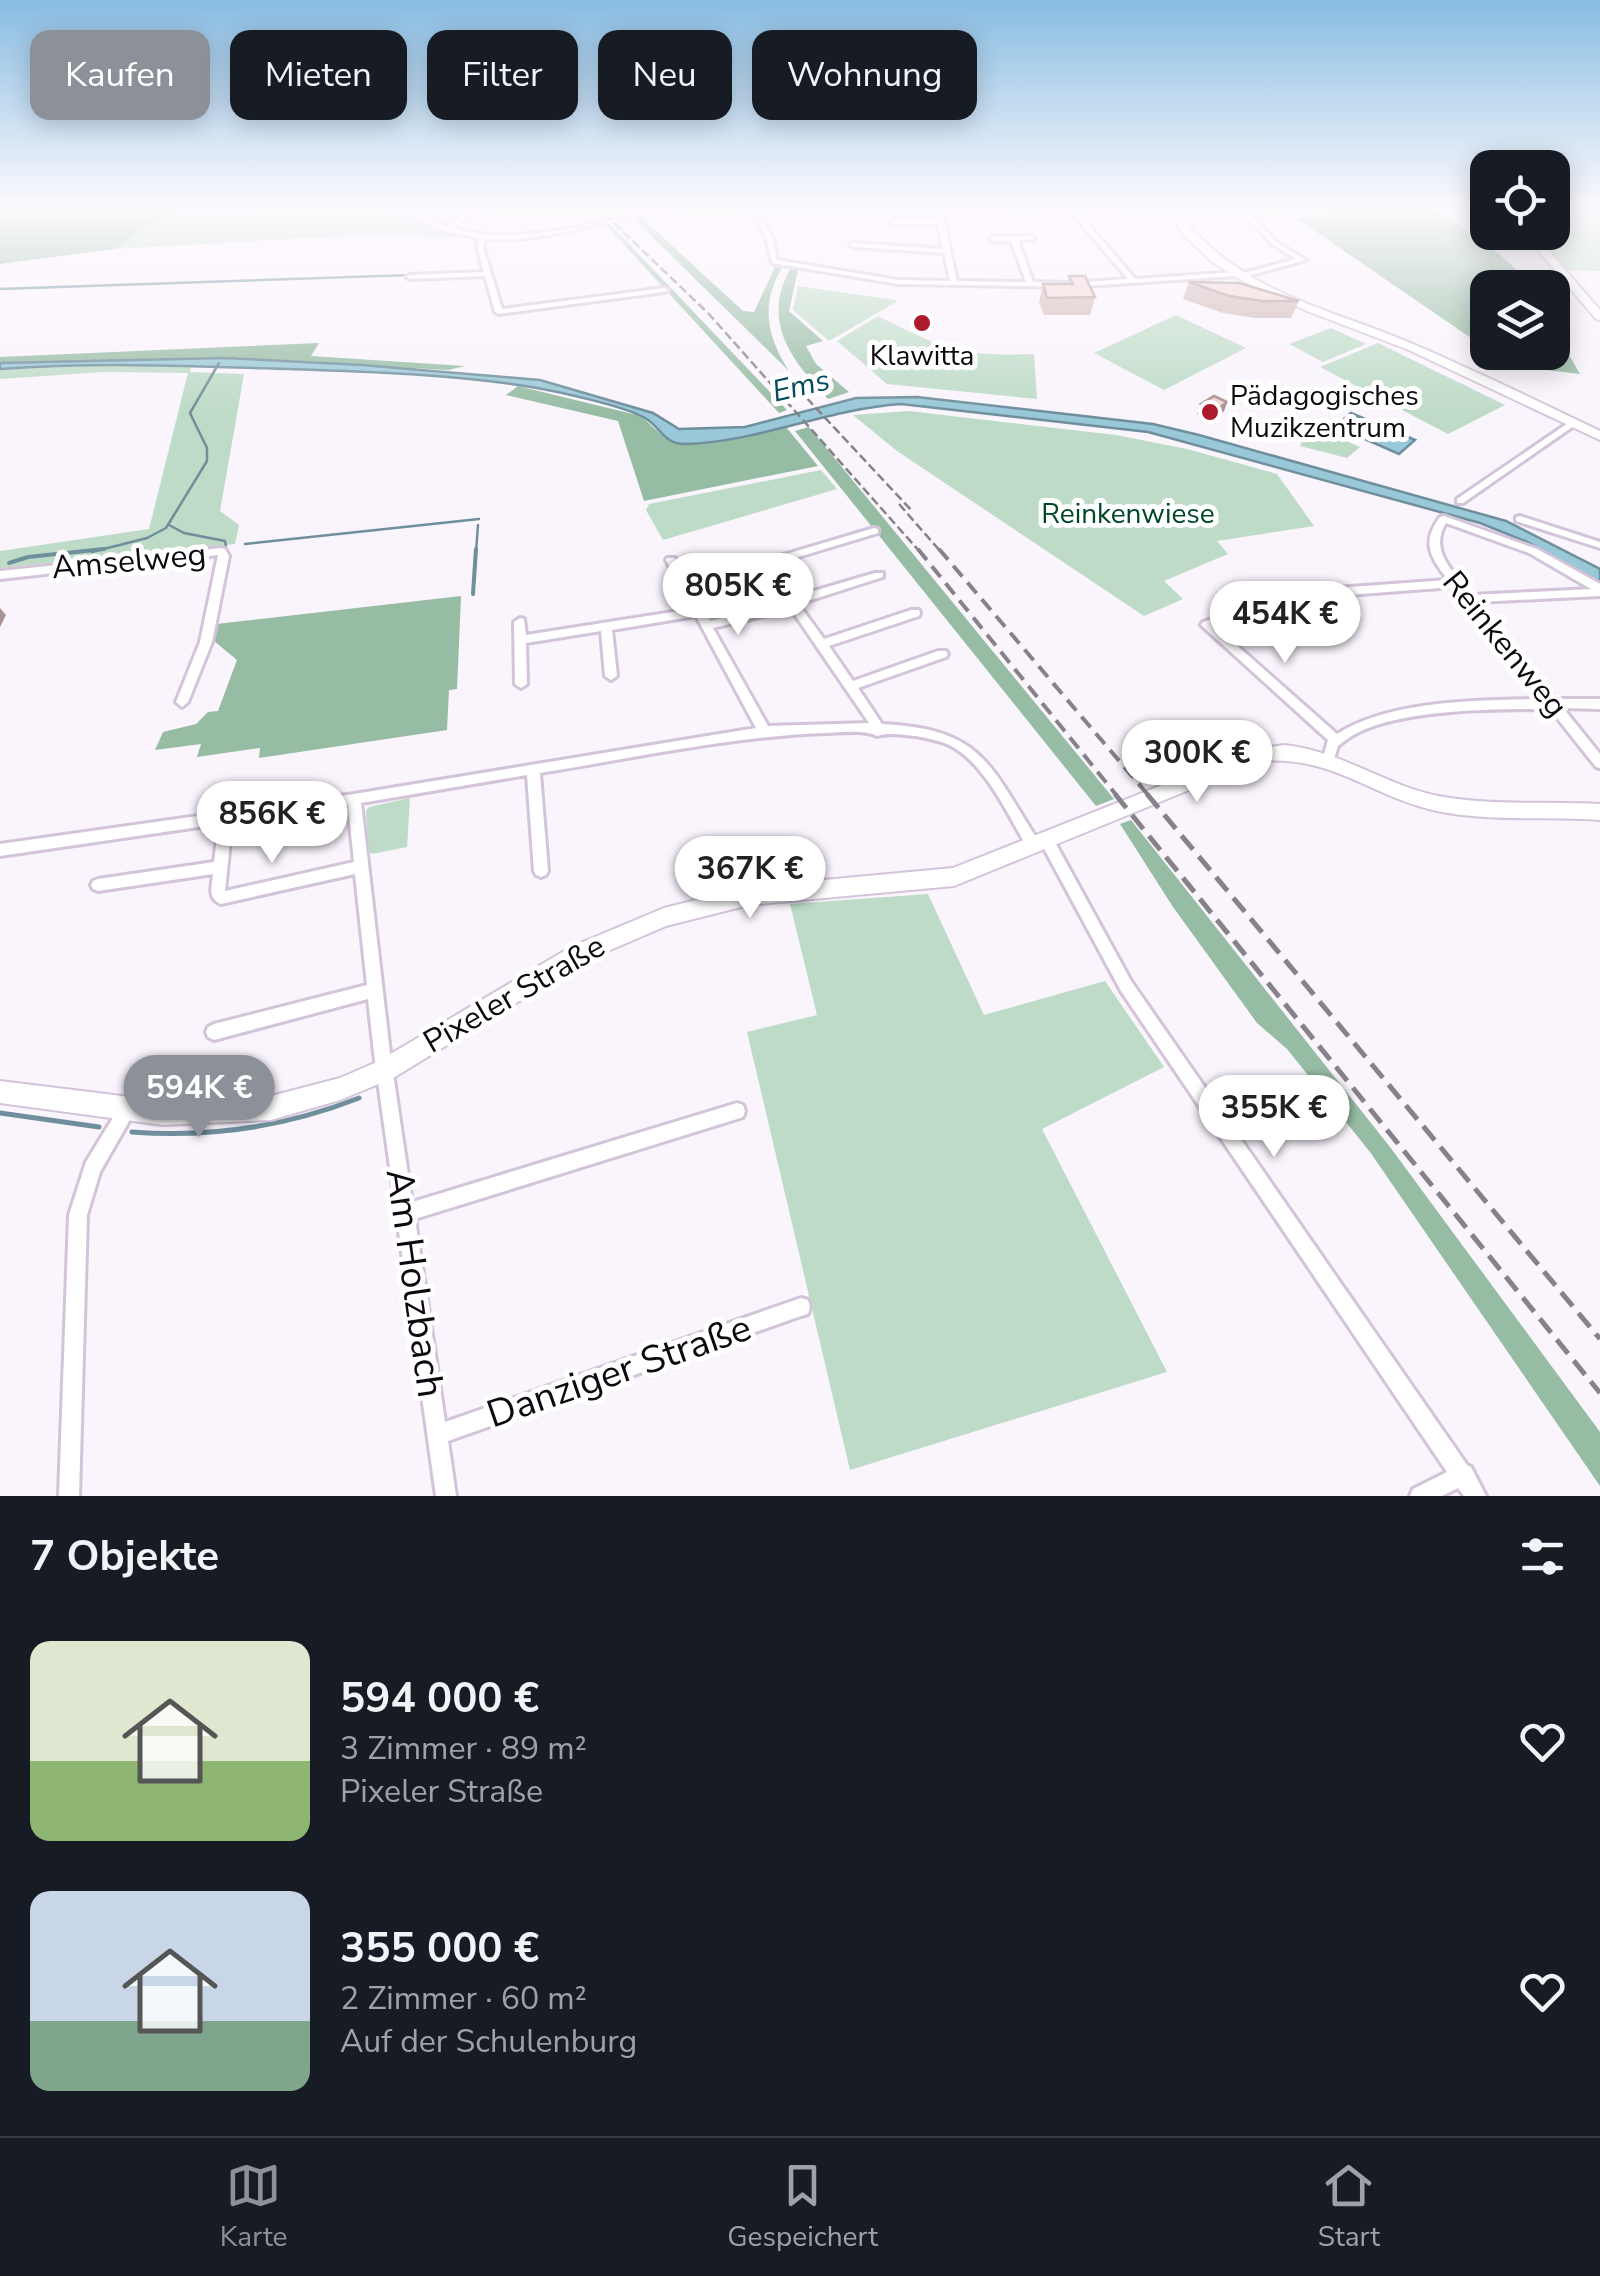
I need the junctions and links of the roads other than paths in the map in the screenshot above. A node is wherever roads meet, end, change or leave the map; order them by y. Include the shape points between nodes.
1 (487, 274) edge
2 (466, 275) edge
3 (853, 275) edge
4 (952, 275) edge
5 (1027, 275) edge
6 (1127, 275) edge
7 (1238, 275) joint
8 (1563, 275) edge
9 (410, 277) dead end
10 (1133, 282) junction
11 (954, 283) junction
12 (1030, 284) junction
13 (664, 290) dead end
14 (1600, 317) edge
15 (1574, 423) junction
16 (1600, 436) edge
17 (1460, 501) dead end
18 (1520, 519) dead end
19 (874, 531) dead end
20 (1600, 545) edge
21 (671, 560) dead end
22 (878, 574) dead end
23 (0, 575) edge
24 (1456, 582) junction
25 (686, 587) junction
26 (1600, 590) edge
27 (1468, 598) junction
28 (794, 604) junction
29 (700, 612) junction
30 (914, 613) dead end
31 (520, 622) dead end
32 (708, 625) junction
33 (606, 627) junction
34 (520, 640) junction
35 (822, 644) junction
36 (942, 654) dead end
37 (611, 676) dead end
38 (521, 684) dead end
39 (851, 686) junction
40 (182, 702) dead end
41 (1553, 704) junction
42 (1600, 704) edge
43 (764, 730) junction
44 (877, 731) junction
45 (1332, 748) junction
46 (1600, 763) edge
47 (534, 769) junction
48 (354, 799) junction
49 (1600, 812) edge
50 (226, 817) junction
51 (1040, 844) junction
52 (0, 850) edge
53 (220, 867) junction
54 (360, 867) junction
55 (541, 871) dead end
56 (98, 885) dead end
57 (374, 990) junction
58 (214, 1032) dead end
59 (386, 1070) junction
60 (0, 1092) edge
61 (128, 1109) junction
62 (737, 1111) dead end
63 (405, 1213) junction
64 (801, 1307) dead end
65 (437, 1435) junction
66 (1464, 1474) junction
67 (69, 1496) edge
68 (446, 1496) edge
69 (1420, 1496) edge
70 (1476, 1496) edge

1 - 13 street via 504,314
2 - 9 street
3 - 11 street
4 - 11 street
5 - 12 street
6 - 10 street
7 - 10 street
7 - 15 main road
8 - 14 main road
10 - 12 street
11 - 12 street
15 - 16 main road
15 - 17 street
18 - 20 street
19 - 25 street
21 - 25 street
22 - 28 street
23 - 40 street, Amselweg via 221,551 206,642
24 - 26 street, Reinkenweg via 1435,550 1435,529 1444,519 1534,550
24 - 27 street, Reinkenweg
24 - 45 street via 1294,594 1207,625
25 - 29 street
26 - 27 street
27 - 41 street, Reinkenweg
28 - 32 street
28 - 35 street
29 - 32 street
29 - 33 street
30 - 35 street
31 - 34 street
32 - 43 street
33 - 34 street
33 - 37 street
34 - 38 street
35 - 39 street
36 - 39 street
39 - 44 street
41 - 42 street
41 - 45 street via 1414,713 1364,725
41 - 46 street, Reinkenweg
43 - 44 street
43 - 47 street
44 - 51 street via 935,736 966,749
45 - 49 main road, Pixeler Straße via 1437,803
45 - 51 main road, Pixeler Straße via 1251,756
47 - 48 street
47 - 55 street
48 - 50 street
48 - 54 street, Am Holzbach
50 - 52 street
50 - 53 street
51 - 59 main road, Pixeler Straße via 952,878 749,896 664,917 578,954
51 - 66 street via 1126,986
53 - 54 street via 218,894 227,900
53 - 56 street
54 - 57 street, Am Holzbach
57 - 58 street
57 - 59 street, Am Holzbach
59 - 61 main road, Pixeler Straße via 272,1108
59 - 63 street, Am Holzbach
60 - 61 main road, Pixeler Straße
61 - 67 street via 92,1168 78,1214
62 - 63 street
63 - 65 street, Am Holzbach
64 - 65 street, Danziger Straße
65 - 68 street, Am Holzbach
66 - 69 street
66 - 70 street

